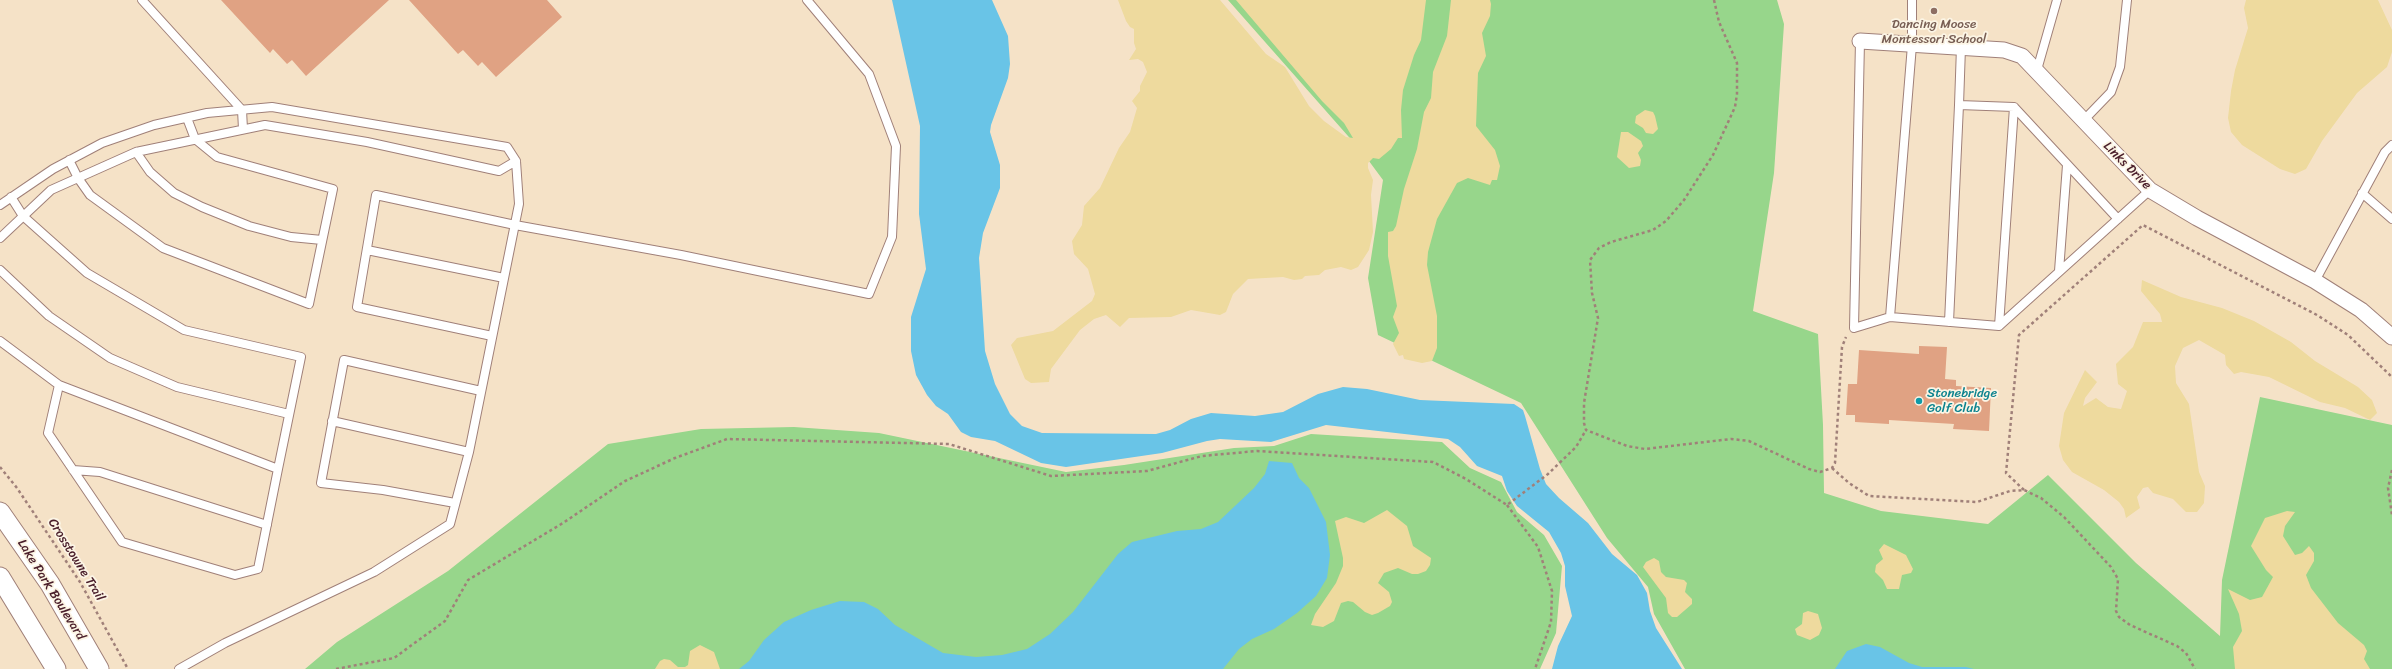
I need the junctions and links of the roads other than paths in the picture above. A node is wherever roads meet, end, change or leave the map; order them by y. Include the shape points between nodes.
1 (142, 0) edge
2 (807, 0) edge
3 (1912, 0) edge
4 (2057, 0) edge
5 (2127, 0) edge
6 (1860, 41) joint
7 (1912, 45) junction
8 (1961, 47) junction
9 (2037, 70) junction
10 (1959, 105) junction
11 (2014, 107) junction
12 (242, 110) junction
13 (187, 118) junction
14 (2083, 120) junction
15 (243, 129) junction
16 (195, 138) junction
17 (2392, 145) edge
18 (136, 152) junction
19 (70, 160) junction
20 (516, 161) junction
21 (2067, 165) junction
22 (78, 178) junction
23 (2150, 190) junction
24 (2362, 193) junction
25 (11, 197) junction
26 (0, 205) edge
27 (23, 216) junction
28 (2118, 219) junction
29 (2392, 219) edge
30 (515, 225) junction
31 (0, 238) edge
32 (322, 240) junction
33 (367, 250) junction
34 (0, 270) edge
35 (2060, 271) junction
36 (504, 278) junction
37 (2315, 281) junction
38 (1890, 317) junction
39 (1949, 322) junction
40 (1999, 326) junction
41 (492, 336) junction
42 (2392, 337) edge
43 (0, 341) edge
44 (59, 385) junction
45 (481, 390) junction
46 (289, 414) junction
47 (332, 421) junction
48 (469, 452) junction
49 (278, 469) junction
50 (73, 470) junction
51 (455, 503) junction
52 (0, 512) edge
53 (267, 525) junction
54 (0, 577) edge
55 (56, 669) edge
56 (99, 669) edge
57 (179, 669) edge

1 - 12 lane
2 - 30 lane via 869,74 896,146 892,237 869,294 681,255
3 - 7 lane
4 - 9 lane
5 - 14 lane via 2120,67 2111,92
6 - 7 street, Links Drive
6 - 38 lane via 1854,328
7 - 8 street, Links Drive
7 - 38 lane
8 - 9 street, Links Drive via 2012,52 2022,56
8 - 10 lane
9 - 14 street, Links Drive
10 - 11 lane
10 - 39 lane
11 - 21 lane
11 - 40 lane
12 - 13 lane via 207,113
12 - 15 lane
12 - 20 lane via 272,107 507,146
13 - 16 lane
13 - 19 lane via 154,125 102,143
14 - 23 street, Links Drive
15 - 16 lane
15 - 20 lane via 265,125 367,142 499,171
16 - 18 lane
16 - 32 lane via 218,157 333,189
17 - 24 lane via 2385,152
18 - 22 lane
18 - 32 lane via 150,172 174,193 202,207 249,226 291,237
19 - 22 lane
19 - 25 lane
20 - 30 lane via 519,204
21 - 28 lane
21 - 35 lane
22 - 27 lane via 51,190
22 - 32 lane via 90,195 164,248 309,304
23 - 28 lane
23 - 37 street, Links Drive
24 - 29 lane
24 - 37 lane
25 - 26 lane
25 - 27 lane
27 - 31 lane
27 - 46 lane via 87,273 184,330 300,357
28 - 35 lane
30 - 33 lane via 376,194
30 - 36 lane
33 - 36 lane
33 - 41 lane via 357,307
34 - 46 lane via 49,316 110,358 177,388
35 - 40 lane
36 - 41 lane
37 - 42 street, Links Drive via 2361,310
38 - 39 lane
39 - 40 lane
41 - 45 lane
43 - 44 lane
44 - 49 lane
44 - 50 lane via 48,433
45 - 47 lane via 344,360
45 - 48 lane
46 - 49 lane
47 - 48 lane
47 - 51 lane via 321,482
48 - 51 lane
49 - 53 lane
50 - 53 lane via 100,472
50 - 53 lane via 122,542 235,575 258,569
51 - 57 lane via 450,524 374,572 225,643
52 - 56 street, Lake Park Boulevard via 50,584
54 - 55 street

